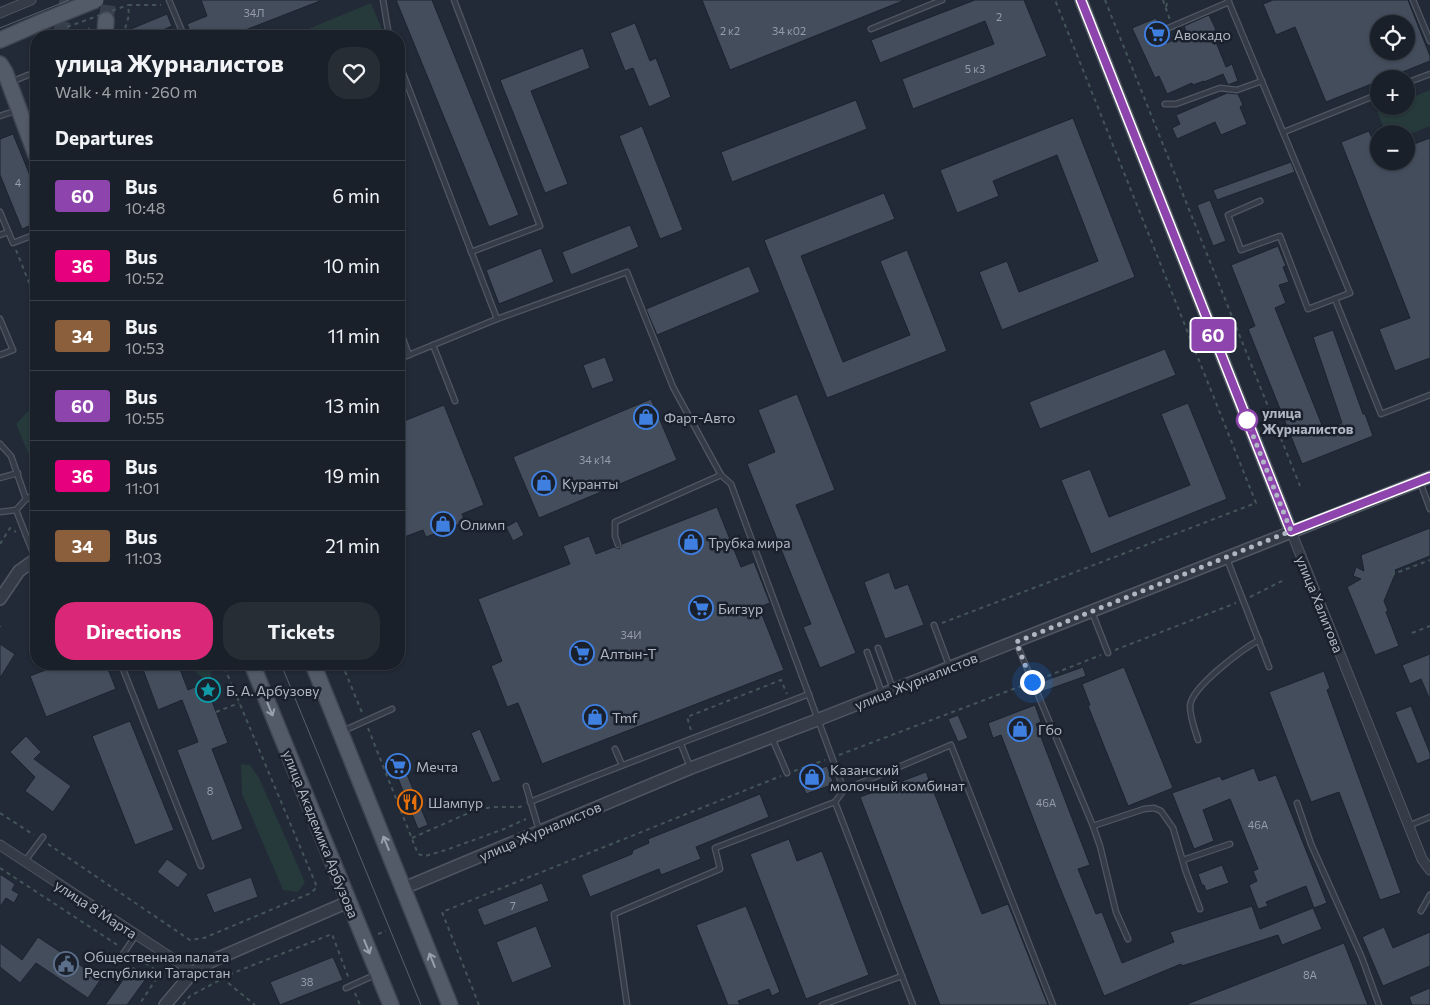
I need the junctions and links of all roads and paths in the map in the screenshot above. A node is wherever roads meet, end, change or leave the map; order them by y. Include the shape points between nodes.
1 (30, 0) edge
2 (96, 0) edge
3 (383, 0) edge
4 (454, 0) edge
5 (942, 0) edge
6 (1055, 0) edge
7 (1081, 0) edge
8 (1105, 0) edge
9 (1163, 0) edge
10 (1168, 0) edge
11 (1413, 0) edge
12 (1229, 1) edge
13 (169, 2) edge
14 (128, 5) junction
15 (1166, 8) junction
16 (0, 13) edge
17 (106, 20) tunnel mouth
18 (1173, 27) junction
19 (63, 29) dead end
20 (871, 29) dead end
21 (105, 30) edge
22 (125, 30) edge
23 (181, 30) edge
24 (386, 30) edge
25 (1166, 30) dead end
26 (0, 40) edge
27 (1430, 42) edge
28 (0, 64) edge
29 (1430, 74) edge
30 (28, 75) dead end
31 (405, 79) edge
32 (1415, 80) edge
33 (1262, 81) junction
34 (9, 82) junction
35 (1370, 98) edge
36 (1165, 104) dead end
37 (19, 109) junction
38 (0, 116) edge
39 (1284, 132) junction
40 (30, 139) edge
41 (1260, 201) dead end
42 (0, 212) edge
43 (8, 232) junction
44 (0, 236) edge
45 (30, 237) edge
46 (13, 244) junction
47 (471, 252) junction
48 (30, 285) edge
49 (1335, 300) junction
50 (0, 319) edge
51 (497, 319) junction
52 (405, 344) edge
53 (434, 345) junction
54 (0, 355) edge
55 (409, 355) junction
56 (405, 357) edge
57 (1430, 395) edge
58 (454, 401) dead end
59 (0, 444) edge
60 (18, 473) junction
61 (721, 475) junction
62 (0, 478) edge
63 (1425, 479) edge
64 (1300, 486) dead end
65 (30, 497) edge
66 (26, 499) junction
67 (1430, 509) edge
68 (16, 510) junction
69 (0, 512) edge
70 (1291, 531) junction
71 (30, 545) edge
72 (618, 545) dead end
73 (1227, 558) junction
74 (1430, 560) edge
75 (30, 564) edge
76 (1391, 575) dead end
77 (1286, 579) dead end
78 (0, 599) edge
79 (1244, 600) junction
80 (1092, 612) junction
81 (934, 626) joint
82 (1430, 626) edge
83 (1412, 633) dead end
84 (1259, 640) junction
85 (1016, 642) junction
86 (878, 648) dead end
87 (867, 652) dead end
88 (1108, 653) junction
89 (1269, 667) dead end
90 (950, 668) junction
91 (123, 670) edge
92 (225, 670) edge
93 (254, 670) edge
94 (315, 670) edge
95 (344, 670) edge
96 (1032, 682) junction
97 (888, 692) junction
98 (809, 694) junction
99 (239, 703) junction
100 (392, 709) dead end
101 (216, 712) dead end
102 (817, 720) junction
103 (365, 721) junction
104 (341, 732) junction
105 (772, 737) junction
106 (1198, 740) dead end
107 (681, 744) junction
108 (615, 749) dead end
109 (832, 758) junction
110 (622, 765) junction
111 (691, 768) junction
112 (787, 773) junction
113 (526, 786) dead end
114 (844, 790) junction
115 (530, 802) junction
116 (836, 802) junction
117 (1297, 803) dead end
118 (0, 813) edge
119 (534, 815) junction
120 (1430, 817) edge
121 (1093, 826) junction
122 (1408, 826) junction
123 (539, 832) junction
124 (42, 838) junction
125 (1230, 844) dead end
126 (0, 845) edge
127 (1183, 860) junction
128 (24, 861) junction
129 (201, 866) dead end
130 (0, 868) edge
131 (1430, 870) edge
132 (404, 888) junction
133 (1430, 896) edge
134 (348, 902) junction
135 (1200, 909) dead end
136 (1421, 911) dead end
137 (386, 931) dead end
138 (378, 934) dead end
139 (136, 935) junction
140 (1128, 939) dead end
141 (124, 952) junction
142 (193, 972) junction
143 (378, 974) junction
144 (902, 976) junction
145 (221, 978) junction
146 (352, 985) junction
147 (346, 988) dead end
148 (139, 1005) edge
149 (165, 1005) edge
150 (183, 1005) edge
151 (255, 1005) edge
152 (360, 1005) edge
153 (391, 1005) edge
154 (450, 1005) edge
155 (479, 1005) edge
156 (627, 1005) edge
157 (822, 1005) edge
158 (913, 1005) edge
159 (1053, 1005) edge
160 (1379, 1005) edge

1 - 16 street
2 - 26 main road, bridge
3 - 24 lane
4 - 47 lane via 540,226
5 - 20 lane
6 - 81 path via 1256,503
7 - 70 street, улица Халитова
8 - 64 path
9 - 15 path
10 - 15 path
11 - 27 lane
12 - 18 lane
12 - 33 lane
13 - 14 path
13 - 23 lane
14 - 19 path, bridge
14 - 22 path
15 - 18 path
17 - 21 main road
18 - 25 lane
28 - 34 main road
29 - 32 lane
30 - 34 lane
31 - 47 lane
33 - 36 lane via 1237,90 1220,88 1176,104
33 - 39 lane
34 - 37 main road
35 - 39 lane
37 - 38 lane
37 - 40 main road
39 - 49 lane via 1350,293
41 - 49 lane via 1228,215 1241,250 1280,236 1308,309
42 - 43 lane
43 - 44 lane
43 - 46 lane
45 - 46 lane
46 - 48 path
47 - 51 lane
49 - 57 lane via 1381,414
50 - 54 lane via 13,350
51 - 53 lane
51 - 61 lane via 627,272 673,387
52 - 55 lane
53 - 55 lane
53 - 58 lane
55 - 56 lane
59 - 60 lane via 11,456
60 - 62 lane
60 - 66 lane
61 - 72 lane via 615,522 614,536
61 - 98 lane via 731,484
63 - 67 lane
63 - 70 street, улица Журналистов
65 - 66 lane
66 - 68 lane
68 - 69 lane
68 - 71 lane
70 - 73 street, улица Журналистов
70 - 122 street, улица Халитова
73 - 79 lane
73 - 80 street, улица Журналистов
74 - 76 path
75 - 78 street via 19,572
77 - 79 path
79 - 84 lane
79 - 88 path
80 - 85 street, улица Журналистов
80 - 88 lane
81 - 90 lane
82 - 83 path
84 - 89 lane
84 - 106 lane via 1230,659 1195,693 1190,705
85 - 90 street, улица Журналистов
85 - 96 lane
86 - 97 lane
87 - 97 lane
88 - 96 path
90 - 97 street, улица Журналистов
91 - 129 lane
92 - 99 path
93 -> 134 main road, улица Академика Арбузова
94 - 104 main road
95 - 103 path
96 - 109 path
96 - 121 lane
97 - 102 street, улица Журналистов
98 - 102 lane
98 - 107 lane
99 - 101 path
99 - 124 path via 317,887 311,892 204,938 190,940
100 - 103 lane
102 - 105 street, улица Журналистов
102 - 109 lane
103 - 104 lane
103 - 119 path via 418,854 425,856 446,850
132 -> 104 main road
105 - 111 street, улица Журналистов
105 - 112 lane
107 - 110 lane
107 - 111 lane
108 - 110 lane
109 - 112 path
109 - 114 lane
110 - 115 lane
111 - 123 street, улица Журналистов
112 - 155 path via 442,912
113 - 115 lane
114 - 116 lane
114 - 159 lane via 951,745
115 - 119 lane
116 - 144 lane
116 - 156 lane via 715,848 720,869 614,914
117 - 160 lane
118 - 124 path
119 - 123 lane
120 - 122 lane
121 - 127 lane via 1144,808 1154,808 1161,811 1172,828
121 - 140 lane via 1116,912
122 - 131 street, улица Халитова
123 - 132 street, улица Журналистов
124 - 128 lane
125 - 127 lane
126 - 128 street, улица 8 Марта
127 - 135 lane
128 - 139 street, улица 8 Марта
130 - 141 path
154 -> 132 main road
133 - 136 lane
134 - 142 street
134 -> 143 main road, улица Академика Арбузова
137 - 138 path
139 - 141 lane
139 - 142 street, улица 8 Марта
141 - 148 path via 160,973
142 - 149 street
143 - 146 lane
143 - 153 main road, улица Академика Арбузова
144 - 157 lane
144 - 158 lane
145 - 146 path via 332,934
145 - 150 path via 190,996
145 - 151 path
146 - 147 lane
146 - 152 path

